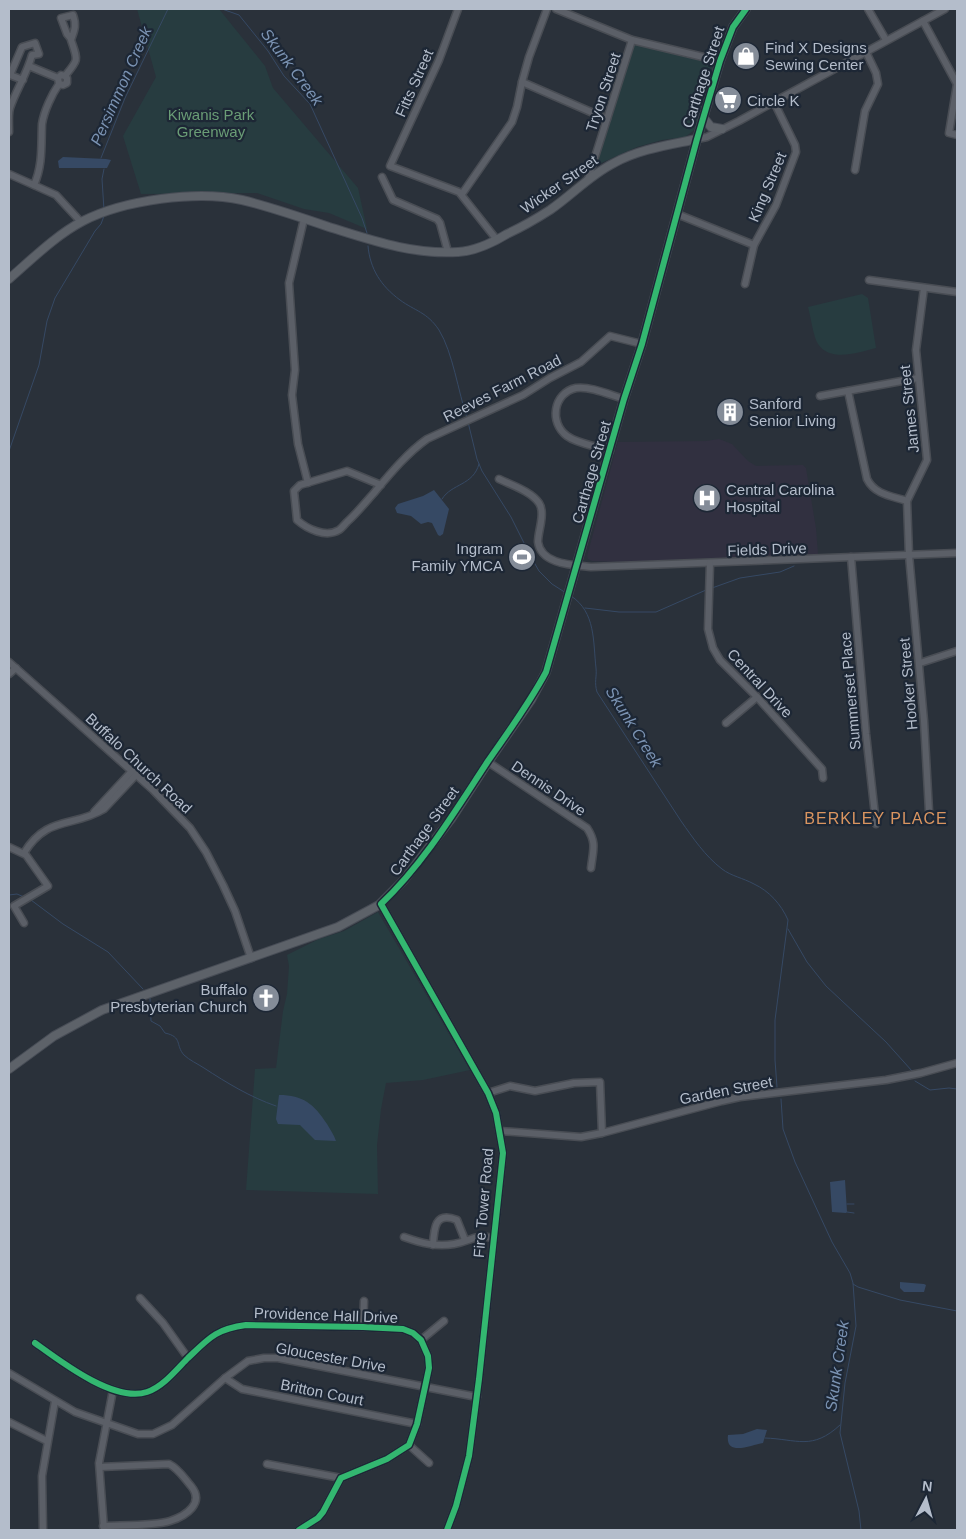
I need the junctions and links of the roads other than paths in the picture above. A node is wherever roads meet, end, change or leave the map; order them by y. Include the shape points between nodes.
1 (458, 9) edge
2 (547, 9) edge
3 (556, 9) edge
4 (746, 9) edge
5 (868, 9) edge
6 (945, 9) edge
7 (923, 21) junction
8 (71, 38) dead end
9 (632, 40) junction
10 (886, 40) junction
11 (866, 52) junction
12 (720, 61) junction
13 (29, 66) junction
14 (23, 80) junction
15 (58, 81) junction
16 (522, 82) junction
17 (774, 102) junction
18 (9, 109) edge
19 (703, 117) junction
20 (608, 119) junction
21 (722, 130) junction
22 (9, 132) edge
23 (957, 135) edge
24 (697, 139) junction
25 (856, 170) dead end
26 (9, 174) edge
27 (382, 177) dead end
28 (588, 179) junction
29 (34, 185) junction
30 (462, 194) junction
31 (677, 214) junction
32 (304, 218) junction
33 (81, 222) junction
34 (497, 240) junction
35 (754, 245) junction
36 (448, 252) junction
37 (9, 279) edge
38 (869, 280) dead end
39 (745, 284) dead end
40 (924, 288) junction
41 (957, 292) edge
42 (642, 344) junction
43 (918, 378) junction
44 (848, 391) junction
45 (820, 396) dead end
46 (624, 399) junction
47 (610, 451) junction
48 (499, 479) dead end
49 (308, 483) junction
50 (381, 485) junction
51 (907, 501) junction
52 (957, 554) edge
53 (909, 555) junction
54 (851, 557) junction
55 (710, 563) junction
56 (577, 565) junction
57 (957, 651) edge
58 (9, 662) edge
59 (920, 663) junction
60 (16, 668) junction
61 (9, 674) edge
62 (757, 697) junction
63 (726, 723) dead end
64 (488, 762) junction
65 (134, 773) junction
66 (823, 778) dead end
67 (929, 811) dead end
68 (876, 824) dead end
69 (9, 847) edge
70 (24, 853) junction
71 (591, 868) dead end
72 (381, 904) junction
73 (24, 923) dead end
74 (251, 958) junction
75 (957, 1063) edge
76 (9, 1069) edge
77 (488, 1093) junction
78 (500, 1131) junction
79 (602, 1133) junction
80 (404, 1237) dead end
81 (493, 1238) junction
82 (465, 1240) junction
83 (433, 1245) junction
84 (140, 1298) dead end
85 (364, 1301) dead end
86 (444, 1321) dead end
87 (363, 1326) junction
88 (421, 1340) junction
89 (35, 1343) dead end
90 (188, 1358) junction
91 (9, 1373) edge
92 (225, 1378) junction
93 (425, 1387) junction
94 (113, 1390) junction
95 (477, 1397) junction
96 (55, 1401) junction
97 (9, 1422) edge
98 (106, 1424) junction
99 (417, 1424) junction
100 (48, 1441) junction
101 (409, 1445) junction
102 (429, 1463) dead end
103 (268, 1464) dead end
104 (100, 1467) junction
105 (341, 1478) junction
106 (104, 1528) edge
107 (43, 1530) edge
108 (299, 1530) edge
109 (447, 1530) edge

1 - 30 street, Fitts Street via 439,60 390,166
2 - 16 street
3 - 9 street
4 - 12 main road, Carthage Street via 733,28
5 - 10 street
6 - 7 street, Wicker Street
7 - 10 street, Wicker Street
7 - 23 street via 957,84 949,133
8 - 15 street via 76,62 65,76 67,82 63,85
9 - 12 street
9 - 20 street, Tryon Street
10 - 11 street, Wicker Street
11 - 17 street, Wicker Street
11 - 25 street via 878,84 865,111
12 - 19 main road, Carthage Street
13 - 14 street
13 - 14 street via 32,55 38,54 35,43 22,47 10,75
13 - 15 street
14 - 18 street
15 - 29 street via 42,121 39,174
16 - 20 street
16 - 30 street via 512,122
17 - 21 street, Wicker Street
17 - 35 street, King Street via 796,152 776,205
18 - 22 street
19 - 21 main road via 711,127
19 - 24 main road, Carthage Street
20 - 28 street, Tryon Street
21 - 24 street, Wicker Street
24 - 28 main road, Wicker Street via 638,152
24 - 31 main road, Carthage Street
26 - 29 street
27 - 36 street via 393,200 437,219
28 - 34 main road, Wicker Street via 551,209
29 - 33 street via 56,195
30 - 34 street
31 - 35 street
31 - 42 main road, Carthage Street
32 - 33 main road, Wicker Street via 240,200 193,197 139,202 101,212
32 - 36 main road, Wicker Street via 391,247
32 - 49 street via 289,283 295,370 292,395 298,444
33 - 37 main road, Wicker Street
34 - 36 main road, Wicker Street via 487,246
35 - 39 street, King Street
38 - 40 street
40 - 41 street
40 - 43 street, James Street via 916,350
42 - 46 main road, Carthage Street
42 - 50 street, Reeves Farm Road via 610,336 581,362 523,395 428,439
43 - 44 street
43 - 51 street, James Street via 926,460
44 - 45 street
44 - 51 street via 870,485 874,490
46 - 47 main road, Carthage Street
46 - 47 street via 576,388 561,398 556,409 555,419 564,434
47 - 56 main road, Carthage Street
48 - 56 street, Fields Drive via 538,501 542,513 538,543 546,555 554,561
49 - 50 street via 347,471
49 - 50 street, Reeves Farm Road via 294,491 296,520 305,527 328,532 339,530 358,514
51 - 53 street, James Street
52 - 53 street, Fields Drive
53 - 54 street, Fields Drive
53 - 59 street, Hooker Street
54 - 55 street, Fields Drive
54 - 68 street, Summerset Place
55 - 56 street, Fields Drive via 591,568
55 - 62 street, Central Drive via 708,629 711,644 720,660
56 - 64 main road, Carthage Street via 546,672 531,700
57 - 59 street
58 - 60 street, Buffalo Church Road
59 - 67 street, Hooker Street
60 - 61 street
60 - 65 street, Buffalo Church Road
62 - 63 street
62 - 66 street, Central Drive via 822,769
64 - 71 street, Dennis Drive via 586,828 594,843
64 - 72 main road, Carthage Street via 436,840
65 - 70 street via 109,805 98,813 43,831
65 - 74 street, Buffalo Church Road via 175,811 206,852 235,911
69 - 70 street
70 - 73 street via 48,886 14,906
72 - 74 main road, Carthage Street via 338,927
72 - 77 street, Fire Tower Road
74 - 76 main road, Carthage Street via 102,1010 54,1036
75 - 79 street, Garden Street via 886,1080 722,1101
77 - 78 street, Fire Tower Road
77 - 79 street via 510,1086 535,1091 600,1082
78 - 79 street, Garden Street via 570,1137
78 - 81 street, Fire Tower Road via 503,1154
80 - 83 street
81 - 82 street
81 - 95 street, Fire Tower Road
82 - 83 street via 456,1244
82 - 83 street via 457,1220 441,1219 436,1223
84 - 90 street
85 - 87 street
86 - 88 street
87 - 88 street, Providence Hall Drive via 403,1329
87 - 90 street, Providence Hall Drive via 246,1324 211,1336
88 - 93 street via 428,1356
89 - 94 street, Providence Hall Drive via 75,1372
90 - 94 street, Providence Hall Drive via 158,1386 146,1392
91 - 96 street, Gloucester Drive
92 - 93 street, Gloucester Drive via 248,1361 278,1358
92 - 98 street, Gloucester Drive via 172,1425 153,1434 138,1434
92 - 99 street, Britton Court via 242,1389
93 - 95 street, Gloucester Drive
93 - 99 street
94 - 98 street
95 - 109 street, Fire Tower Road via 465,1475
96 - 98 street, Gloucester Drive
96 - 100 street
97 - 100 street
98 - 104 street
99 - 101 street
100 - 107 street via 42,1483
101 - 102 street
101 - 105 street via 388,1459
103 - 105 street
104 - 106 street
104 - 106 street via 170,1464 195,1491 196,1497 192,1509 170,1521
105 - 108 street via 323,1512

